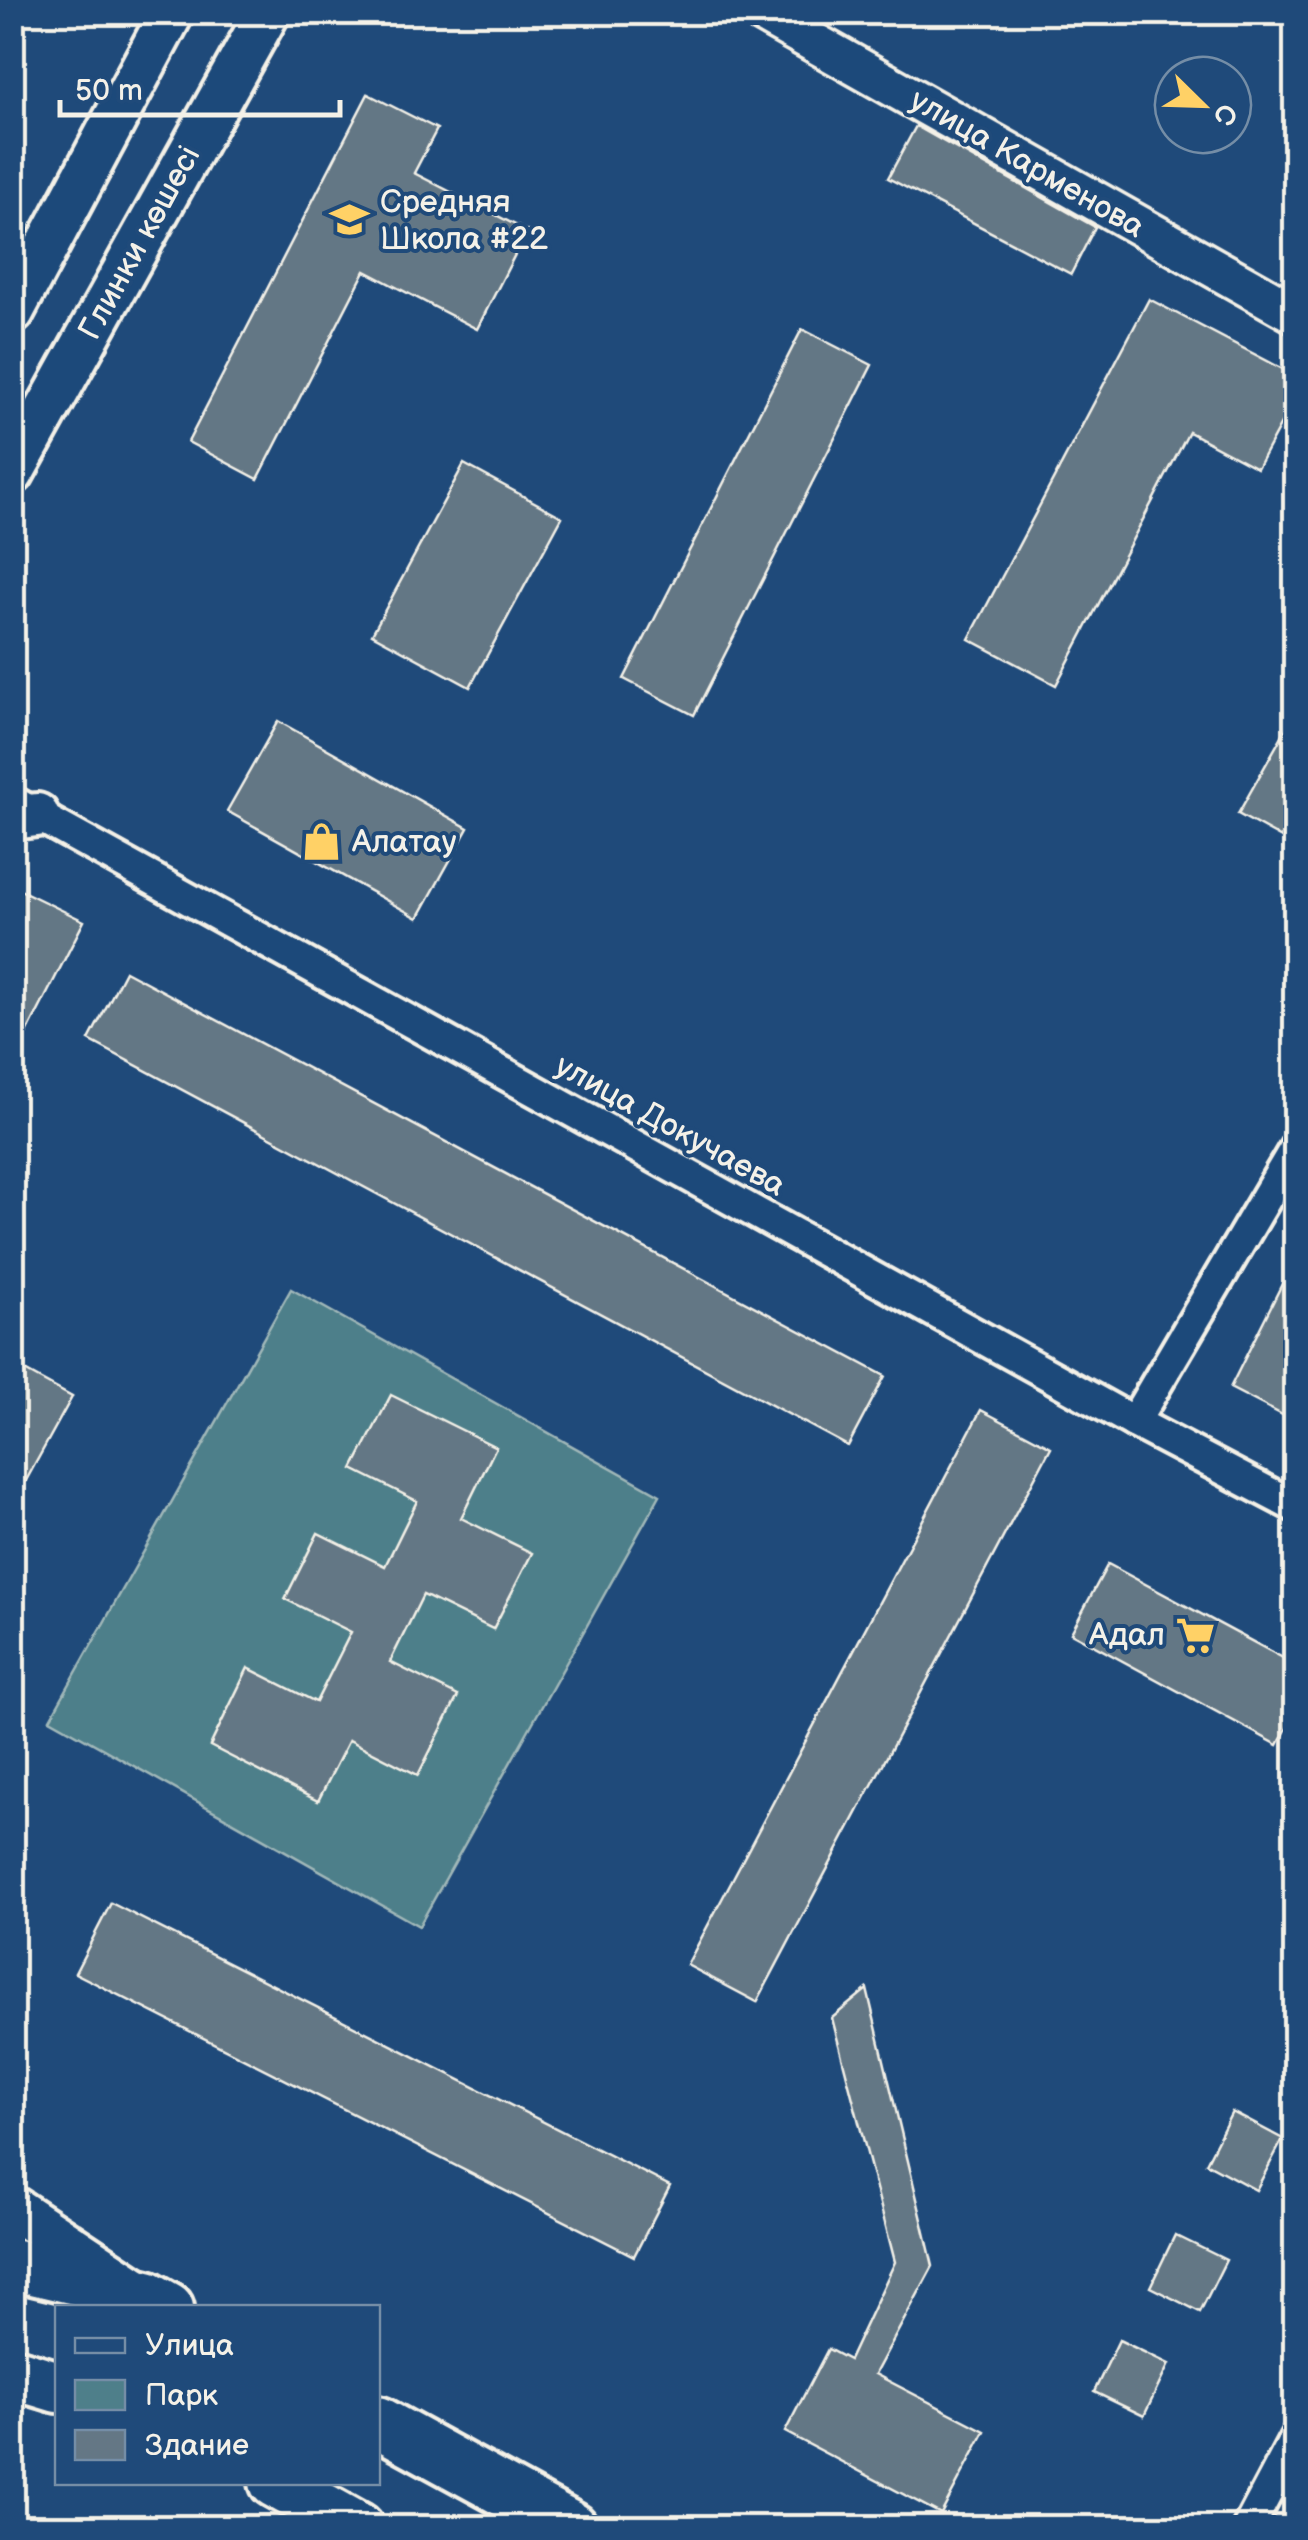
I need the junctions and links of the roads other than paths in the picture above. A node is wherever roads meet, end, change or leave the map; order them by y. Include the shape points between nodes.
1 (172, 12) edge
2 (268, 12) edge
3 (760, 12) edge
4 (12, 312) edge
5 (1296, 314) edge
6 (12, 473) edge
7 (21, 811) edge
8 (1296, 1147) edge
9 (1134, 1422) junction
10 (1296, 1507) edge
11 (12, 2207) edge
12 (12, 2264) edge
13 (158, 2302) edge
14 (12, 2373) edge
15 (55, 2386) edge
16 (380, 2423) edge
17 (1296, 2437) edge
18 (280, 2485) edge
19 (358, 2528) edge
20 (572, 2528) edge
21 (1248, 2528) edge

1 - 4 main road
2 - 6 main road, Глинки көшесі
3 - 5 street, улица Карменова
7 - 9 street, улица Докучаева
8 - 9 street
9 - 10 street, улица Докучаева
11 - 13 main road
12 - 13 highway
14 - 15 highway
16 - 20 highway
17 - 21 street
18 - 19 highway

